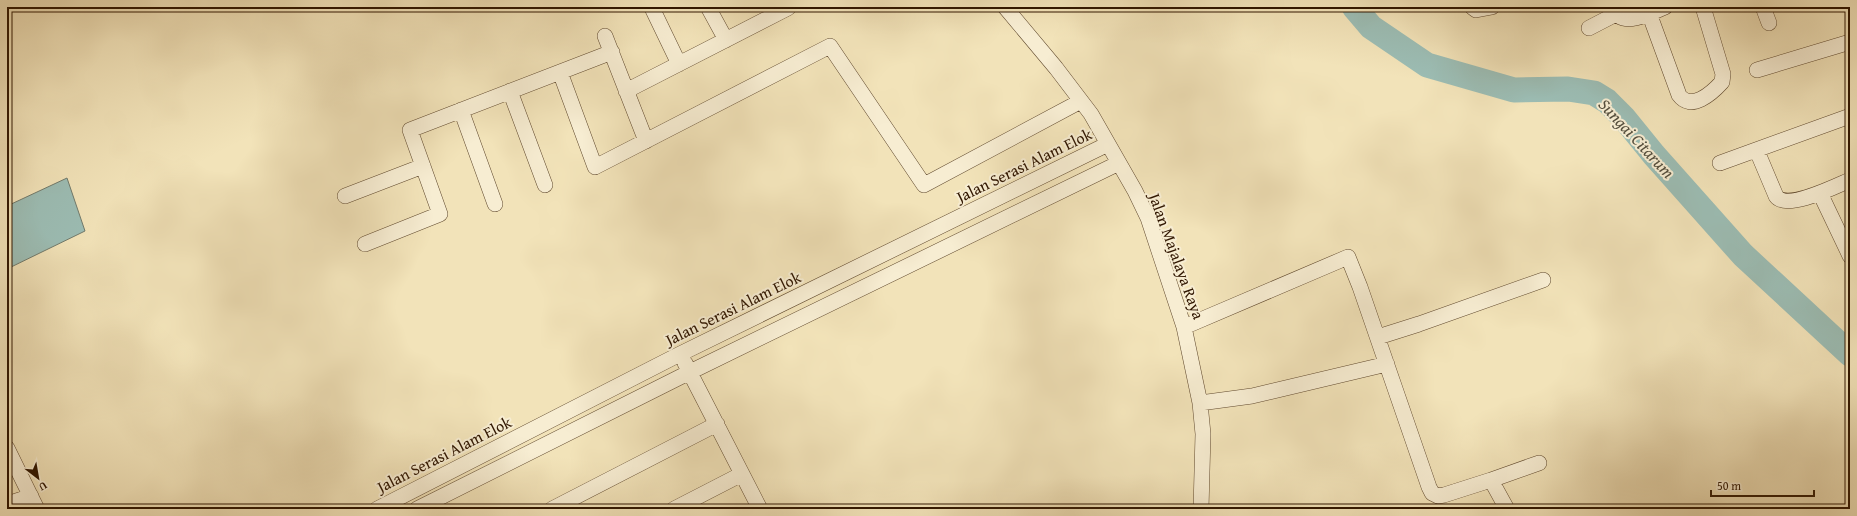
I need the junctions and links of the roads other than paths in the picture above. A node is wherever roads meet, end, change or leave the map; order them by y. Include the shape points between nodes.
1 (708, 7) edge
2 (1005, 7) edge
3 (1472, 7) edge
4 (1492, 7) edge
5 (1665, 7) edge
6 (1703, 7) edge
7 (1763, 7) edge
8 (788, 8) dead end
9 (653, 10) dead end
10 (1614, 10) edge
11 (772, 11) edge
12 (1648, 13) junction
13 (1769, 23) dead end
14 (1589, 28) dead end
15 (605, 36) dead end
16 (726, 40) junction
17 (1850, 42) edge
18 (612, 52) junction
19 (679, 64) junction
20 (1757, 70) dead end
21 (560, 72) junction
22 (510, 91) junction
23 (626, 91) junction
24 (1081, 101) junction
25 (461, 110) junction
26 (1850, 116) edge
27 (646, 141) junction
28 (1108, 144) junction
29 (1757, 151) junction
30 (1119, 163) junction
31 (1720, 163) dead end
32 (423, 166) junction
33 (1059, 168) junction
34 (1850, 180) edge
35 (545, 186) dead end
36 (1068, 188) junction
37 (1820, 193) junction
38 (345, 196) dead end
39 (495, 204) dead end
40 (365, 244) dead end
41 (1850, 256) edge
42 (1542, 280) dead end
43 (1184, 327) junction
44 (1378, 337) junction
45 (680, 354) junction
46 (1387, 364) junction
47 (690, 372) junction
48 (1200, 403) junction
49 (717, 424) junction
50 (7, 448) edge
51 (1539, 463) dead end
52 (742, 474) junction
53 (1491, 480) junction
54 (419, 487) junction
55 (34, 502) edge
56 (7, 504) edge
57 (424, 507) edge
58 (377, 509) edge
59 (552, 509) edge
60 (674, 509) edge
61 (760, 509) edge
62 (1201, 509) edge
63 (1507, 509) edge

1 - 16 street
2 - 24 street, Jalan Majalaya Raya
3 - 4 street via 1476,10
5 - 12 street
6 - 12 street via 1723,74 1722,82 1704,98 1691,102 1686,102 1679,95
7 - 13 street
8 - 11 street
9 - 19 street
10 - 12 street via 1621,18 1628,19
10 - 14 street
11 - 16 street
15 - 18 street
16 - 19 street
17 - 20 street
18 - 21 street
18 - 23 street
19 - 23 street
21 - 22 street
21 - 27 street via 595,167
22 - 25 street
22 - 35 street
23 - 27 street
24 - 27 street via 924,185 830,46
24 - 28 street, Jalan Majalaya Raya
25 - 32 street via 410,130
25 - 39 street
26 - 29 street
28 - 30 street, Jalan Majalaya Raya
28 - 33 street, Jalan Serasi Alam Elok
29 - 31 street
29 - 37 street via 1778,199 1786,202
30 - 36 street
30 - 43 street, Jalan Majalaya Raya via 1148,218
32 - 38 street
32 - 40 street via 440,214
33 - 36 street
33 - 45 street, Jalan Serasi Alam Elok
34 - 37 street
36 - 47 street
37 - 41 street
42 - 44 street
43 - 44 street via 1348,257
43 - 48 street, Jalan Majalaya Raya
44 - 46 street
45 - 47 street
45 - 54 street, Jalan Serasi Alam Elok
46 - 48 street via 1252,396
46 - 53 street via 1432,493 1444,495
47 - 49 street
47 - 57 street
48 - 62 street, Jalan Majalaya Raya via 1203,434
49 - 52 street
49 - 59 street
50 - 55 street
51 - 53 street
52 - 60 street
52 - 61 street
53 - 63 street
54 - 57 street
54 - 58 street, Jalan Serasi Alam Elok
55 - 56 street

